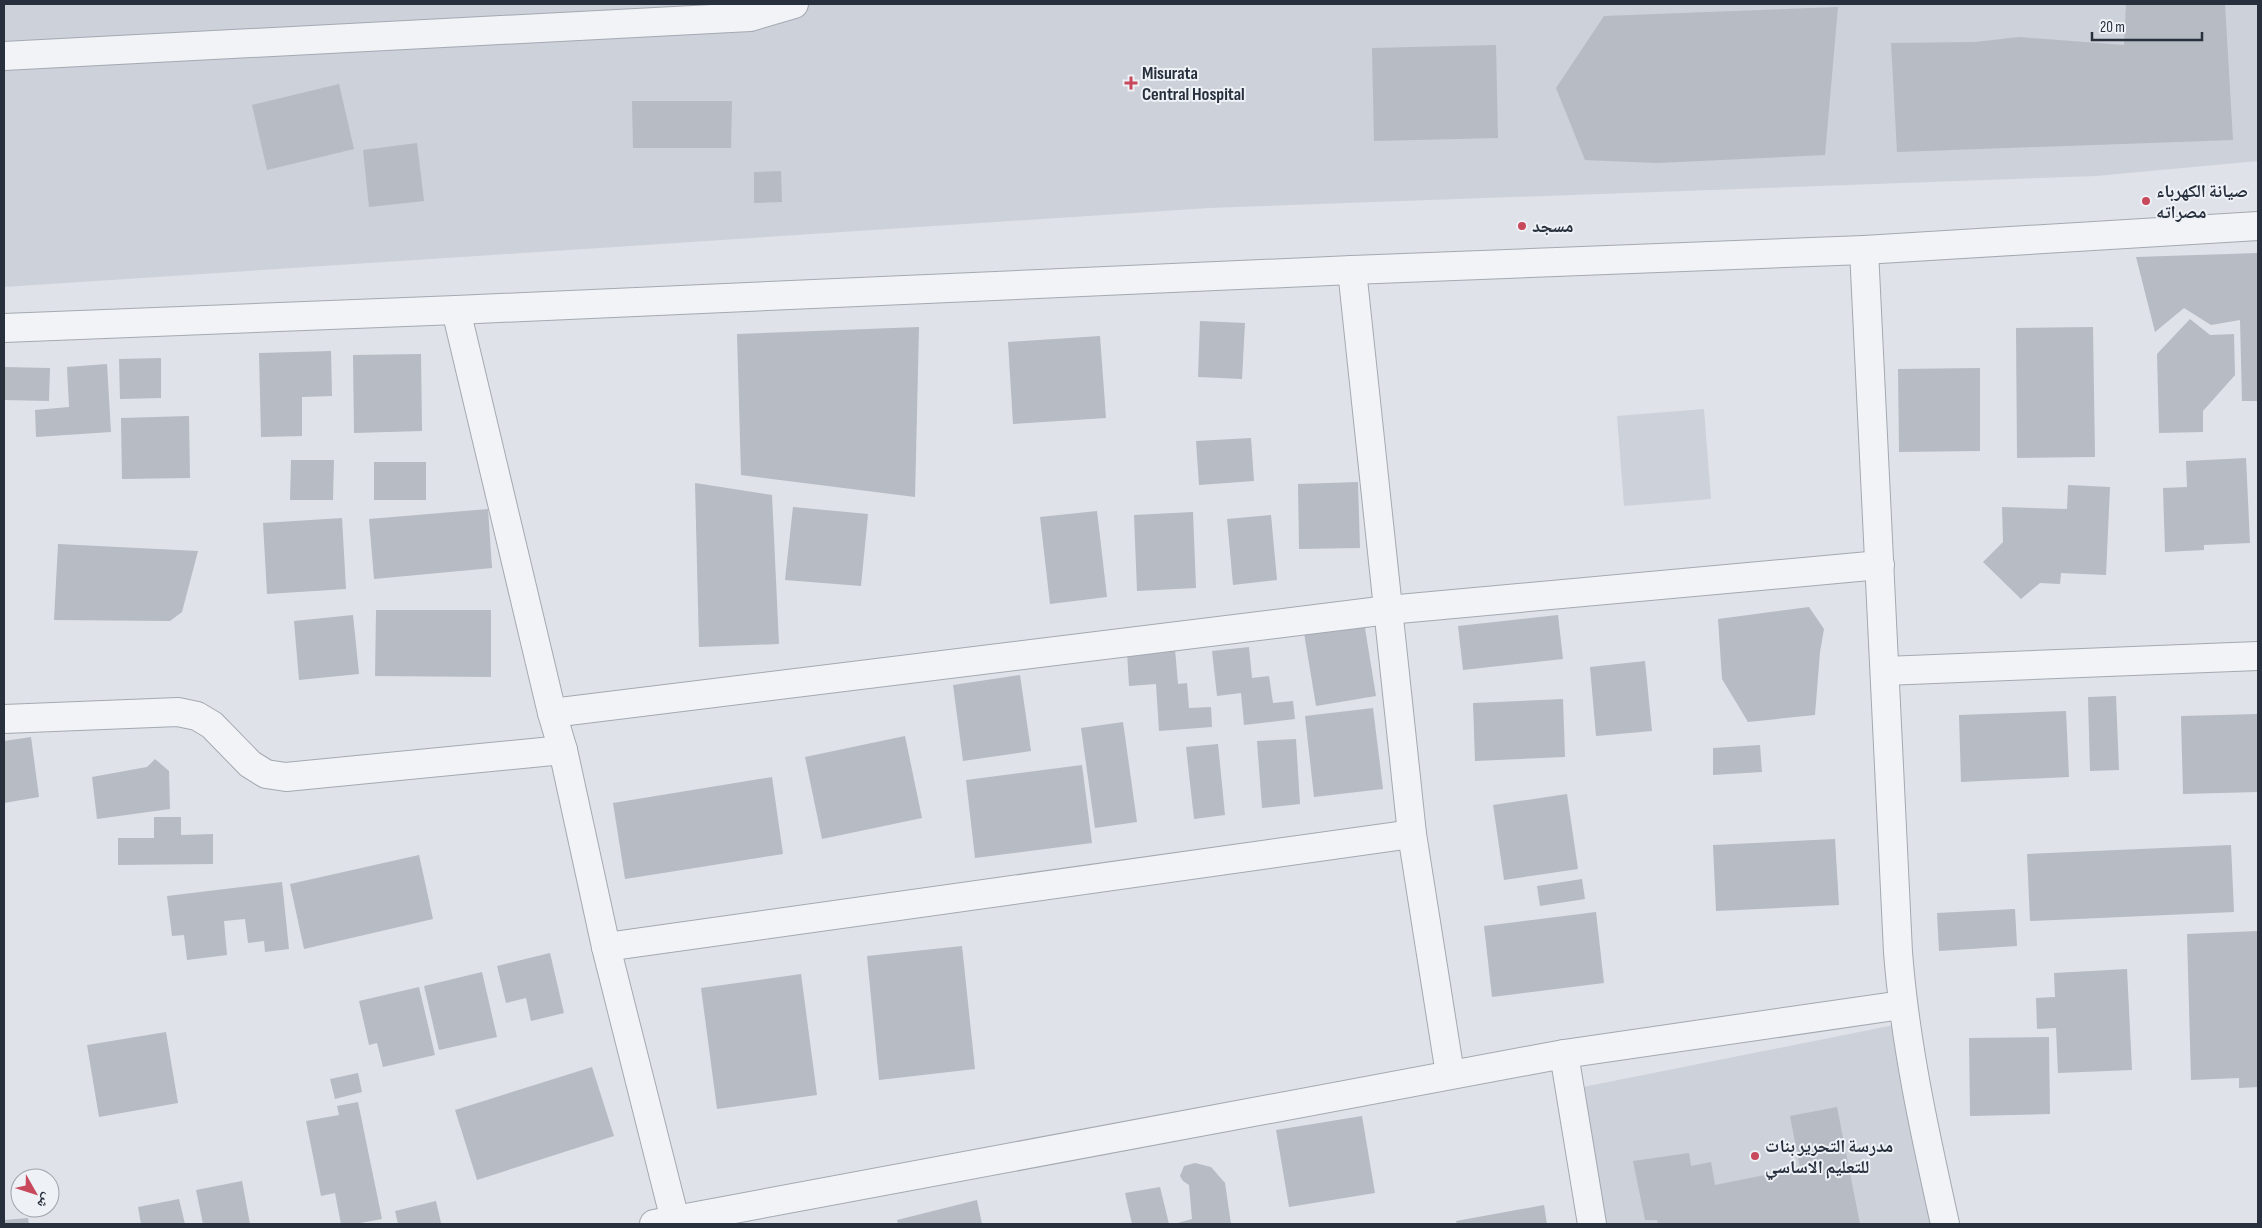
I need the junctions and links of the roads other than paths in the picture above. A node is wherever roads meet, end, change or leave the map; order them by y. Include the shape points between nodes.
1 (794, 4) edge
2 (4, 56) edge
3 (2258, 226) edge
4 (1864, 250) junction
5 (1352, 270) junction
6 (456, 310) junction
7 (4, 328) edge
8 (1880, 565) junction
9 (1388, 610) junction
10 (2258, 656) edge
11 (1885, 671) junction
12 (552, 713) junction
13 (4, 719) edge
14 (563, 750) junction
15 (1412, 834) junction
16 (606, 947) junction
17 (1902, 1005) junction
18 (1564, 1054) junction
19 (1450, 1074) junction
20 (669, 1222) edge
21 (1592, 1224) edge
22 (1945, 1224) edge

1 - 2 street via 750,17
3 - 4 street
4 - 5 street
4 - 8 street
5 - 6 street
5 - 9 street
6 - 7 street
6 - 12 street
8 - 9 street
8 - 11 street
9 - 12 street
9 - 15 street
10 - 11 street
11 - 17 street
12 - 14 street
13 - 14 street via 178,712 197,716 212,725 250,764 266,774 286,777
14 - 16 street
15 - 16 street
15 - 19 street
16 - 20 street
17 - 18 street
17 - 22 street
18 - 19 street
18 - 21 street
19 - 20 street

